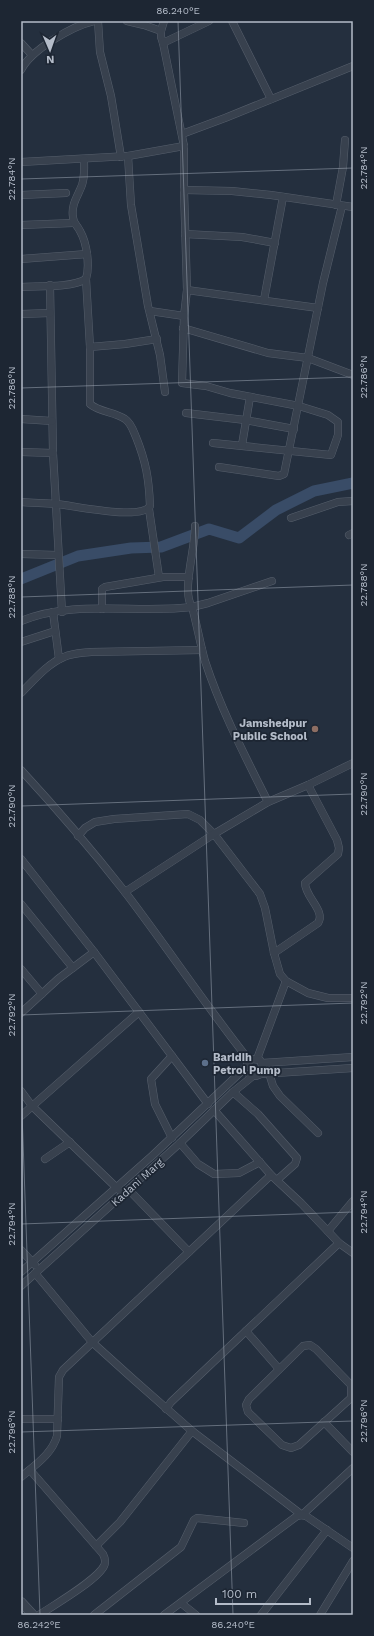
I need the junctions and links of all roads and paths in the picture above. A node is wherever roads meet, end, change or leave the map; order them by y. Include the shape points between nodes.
1 (94, 21) edge
2 (98, 21) edge
3 (127, 21) edge
4 (164, 21) edge
5 (209, 21) edge
6 (232, 21) edge
7 (84, 22) edge
8 (161, 31) junction
9 (21, 43) edge
10 (163, 43) junction
11 (32, 56) junction
12 (353, 66) edge
13 (21, 70) edge
14 (271, 99) junction
15 (182, 134) junction
16 (345, 140) dead end
17 (184, 146) junction
18 (124, 157) junction
19 (84, 160) junction
20 (21, 162) edge
21 (184, 190) junction
22 (66, 193) dead end
23 (21, 195) edge
24 (284, 197) junction
25 (339, 205) junction
26 (353, 207) edge
27 (73, 222) junction
28 (21, 225) edge
29 (185, 234) junction
30 (274, 243) junction
31 (87, 254) junction
32 (21, 259) edge
33 (86, 279) junction
34 (50, 285) junction
35 (21, 287) edge
36 (187, 290) junction
37 (264, 300) junction
38 (318, 308) junction
39 (150, 311) junction
40 (50, 313) junction
41 (21, 314) edge
42 (184, 316) junction
43 (183, 328) junction
44 (156, 339) junction
45 (90, 347) junction
46 (308, 358) junction
47 (353, 374) edge
48 (165, 392) dead end
49 (250, 397) junction
50 (298, 406) junction
51 (186, 413) dead end
52 (21, 420) edge
53 (245, 420) junction
54 (52, 421) junction
55 (294, 429) junction
56 (213, 443) dead end
57 (242, 446) junction
58 (289, 451) junction
59 (21, 452) edge
60 (53, 453) junction
61 (219, 467) dead end
62 (353, 501) edge
63 (21, 502) edge
64 (56, 504) junction
65 (149, 509) junction
66 (291, 518) dead end
67 (195, 526) dead end
68 (21, 554) edge
69 (59, 558) junction
70 (159, 577) junction
71 (189, 577) junction
72 (272, 581) dead end
73 (192, 607) junction
74 (102, 609) junction
75 (53, 612) junction
76 (62, 612) junction
77 (21, 621) edge
78 (55, 631) junction
79 (21, 642) edge
80 (202, 650) junction
81 (59, 659) junction
82 (21, 693) edge
83 (353, 763) edge
84 (21, 770) edge
85 (308, 786) junction
86 (268, 802) junction
87 (214, 834) junction
88 (78, 836) junction
89 (21, 859) edge
90 (125, 892) junction
91 (21, 904) edge
92 (94, 952) junction
93 (274, 953) junction
94 (74, 968) junction
95 (21, 969) edge
96 (286, 982) junction
97 (42, 994) junction
98 (353, 998) edge
99 (139, 1012) junction
100 (21, 1013) edge
101 (172, 1056) junction
102 (353, 1058) edge
103 (249, 1060) junction
104 (260, 1061) junction
105 (245, 1068) junction
106 (353, 1068) edge
107 (269, 1073) junction
108 (261, 1074) junction
109 (252, 1076) junction
110 (21, 1091) edge
111 (233, 1092) junction
112 (208, 1104) junction
113 (32, 1106) junction
114 (214, 1110) junction
115 (21, 1116) edge
116 (318, 1133) dead end
117 (172, 1138) junction
118 (70, 1142) junction
119 (180, 1143) junction
120 (46, 1159) dead end
121 (260, 1162) junction
122 (271, 1175) junction
123 (277, 1180) junction
124 (116, 1187) junction
125 (126, 1192) junction
126 (353, 1201) edge
127 (328, 1231) junction
128 (339, 1243) junction
129 (21, 1250) edge
130 (189, 1252) junction
131 (353, 1253) edge
132 (32, 1262) junction
133 (37, 1271) junction
134 (21, 1272) edge
135 (21, 1286) edge
136 (246, 1331) junction
137 (92, 1342) junction
138 (279, 1369) junction
139 (166, 1409) junction
140 (21, 1419) edge
141 (58, 1419) junction
142 (324, 1422) junction
143 (192, 1431) junction
144 (353, 1452) edge
145 (353, 1468) edge
146 (30, 1470) junction
147 (21, 1477) edge
148 (302, 1515) junction
149 (244, 1523) dead end
150 (327, 1530) junction
151 (96, 1546) junction
152 (353, 1548) edge
153 (353, 1561) edge
154 (21, 1602) edge
155 (181, 1602) junction
156 (266, 1613) edge
157 (33, 1615) edge
158 (39, 1615) edge
159 (94, 1615) edge
160 (164, 1615) edge
161 (196, 1615) edge
162 (320, 1615) edge

1 - 7 street
2 - 18 street via 100,52
3 - 8 street
4 - 8 street
5 - 10 street
6 - 14 street
7 - 11 street
8 - 10 street
9 - 11 street
10 - 15 street
11 - 13 street
12 - 14 street
14 - 15 street
15 - 17 street
16 - 25 street
17 - 18 street
17 - 21 street
18 - 19 street
18 - 39 street
19 - 20 street
19 - 27 street via 82,184 72,209
21 - 24 street via 232,191
21 - 29 street
22 - 23 street
24 - 25 street
24 - 30 street
25 - 26 street
25 - 38 street
27 - 28 street
27 - 31 street via 80,231
29 - 30 street via 242,237
29 - 36 street
30 - 37 street
31 - 32 street
31 - 33 street
33 - 34 street via 81,282
33 - 45 street
34 - 35 street
34 - 40 street
36 - 37 street
36 - 42 street
37 - 38 street
38 - 46 street
39 - 42 street
39 - 44 street
40 - 41 street
40 - 54 street
42 - 43 street
43 - 46 street via 268,353
43 - 49 street via 182,383
44 - 45 street
44 - 48 street
45 - 65 street via 90,404 127,420 131,427 145,462
46 - 47 street
46 - 50 street
49 - 50 street
49 - 53 street
50 - 55 street
50 - 58 street via 328,415 338,422 338,435 331,456
51 - 53 street
52 - 54 street
53 - 55 street
53 - 57 street
54 - 60 street
55 - 58 street
56 - 57 street
57 - 58 street
58 - 61 street via 282,476
59 - 60 street
60 - 64 street
62 - 66 street via 338,502
63 - 64 street
64 - 65 street via 111,512 139,512
64 - 69 street
65 - 70 street
67 - 71 street via 196,538
68 - 69 street
69 - 76 street
70 - 71 street
70 - 74 street via 103,588
71 - 73 street via 188,597
72 - 73 street
73 - 74 street
73 - 80 street
74 - 76 street
75 - 76 street
75 - 77 street
75 - 78 street
78 - 79 street
78 - 81 street
80 - 81 street via 91,652
80 - 86 street via 246,760
81 - 82 street
83 - 85 street
84 - 88 street
85 - 86 street
85 - 93 street via 337,840 338,854 305,883 307,893 320,914 318,924
86 - 87 street
87 - 88 street via 200,820 188,814 96,822 85,828
87 - 90 street
87 - 93 street via 260,894
88 - 90 street
89 - 92 street
90 - 103 street
91 - 94 street
92 - 94 street
92 - 99 street
93 - 96 street via 280,974
94 - 97 street
95 - 97 street
96 - 98 street via 308,993 328,998
96 - 104 street
97 - 100 street
99 - 101 street
99 - 113 street
101 - 112 street
101 - 117 street via 151,1079 155,1104
102 - 104 street
103 - 104 street
103 - 105 street
104 - 108 street via 263,1068
105 - 109 street
105 - 112 street, Kadani Marg
106 - 107 street
107 - 108 street
107 - 116 street via 273,1086 280,1096
108 - 109 street
109 - 111 street, Kadani Marg
110 - 113 street
111 - 114 street, Kadani Marg
111 - 123 street via 258,1114 297,1158 296,1164
112 - 117 street, Kadani Marg
113 - 115 street
113 - 118 street
114 - 119 street, Kadani Marg
114 - 121 street
117 - 124 street, Kadani Marg
118 - 120 street
118 - 124 street
119 - 121 street via 198,1164 214,1174 239,1173
119 - 125 street, Kadani Marg
121 - 122 street
122 - 123 street
122 - 130 street
123 - 127 street
124 - 125 street
124 - 132 street, Kadani Marg
125 - 130 street
125 - 133 street, Kadani Marg
126 - 127 street
127 - 128 street
128 - 131 street
128 - 136 street
129 - 132 street
130 - 137 street
132 - 133 street
132 - 134 street, Kadani Marg
133 - 135 street, Kadani Marg
133 - 137 street
136 - 138 street
136 - 139 street
137 - 139 street
137 - 141 street via 63,1370 60,1377
138 - 142 street via 303,1346 310,1345 351,1385 351,1398
138 - 142 street via 249,1398 246,1405 248,1412 282,1445 291,1448 299,1445
139 - 143 street
140 - 141 street
141 - 146 street via 57,1436 51,1451
142 - 144 street
143 - 148 street
143 - 151 street via 120,1522
145 - 148 street
146 - 147 street
146 - 151 street
148 - 150 street
148 - 155 street via 292,1519
149 - 159 street via 197,1518 181,1547
150 - 152 street
150 - 156 street
151 - 158 street via 105,1559 100,1572
153 - 162 street
154 - 157 street
155 - 160 street
155 - 161 street

